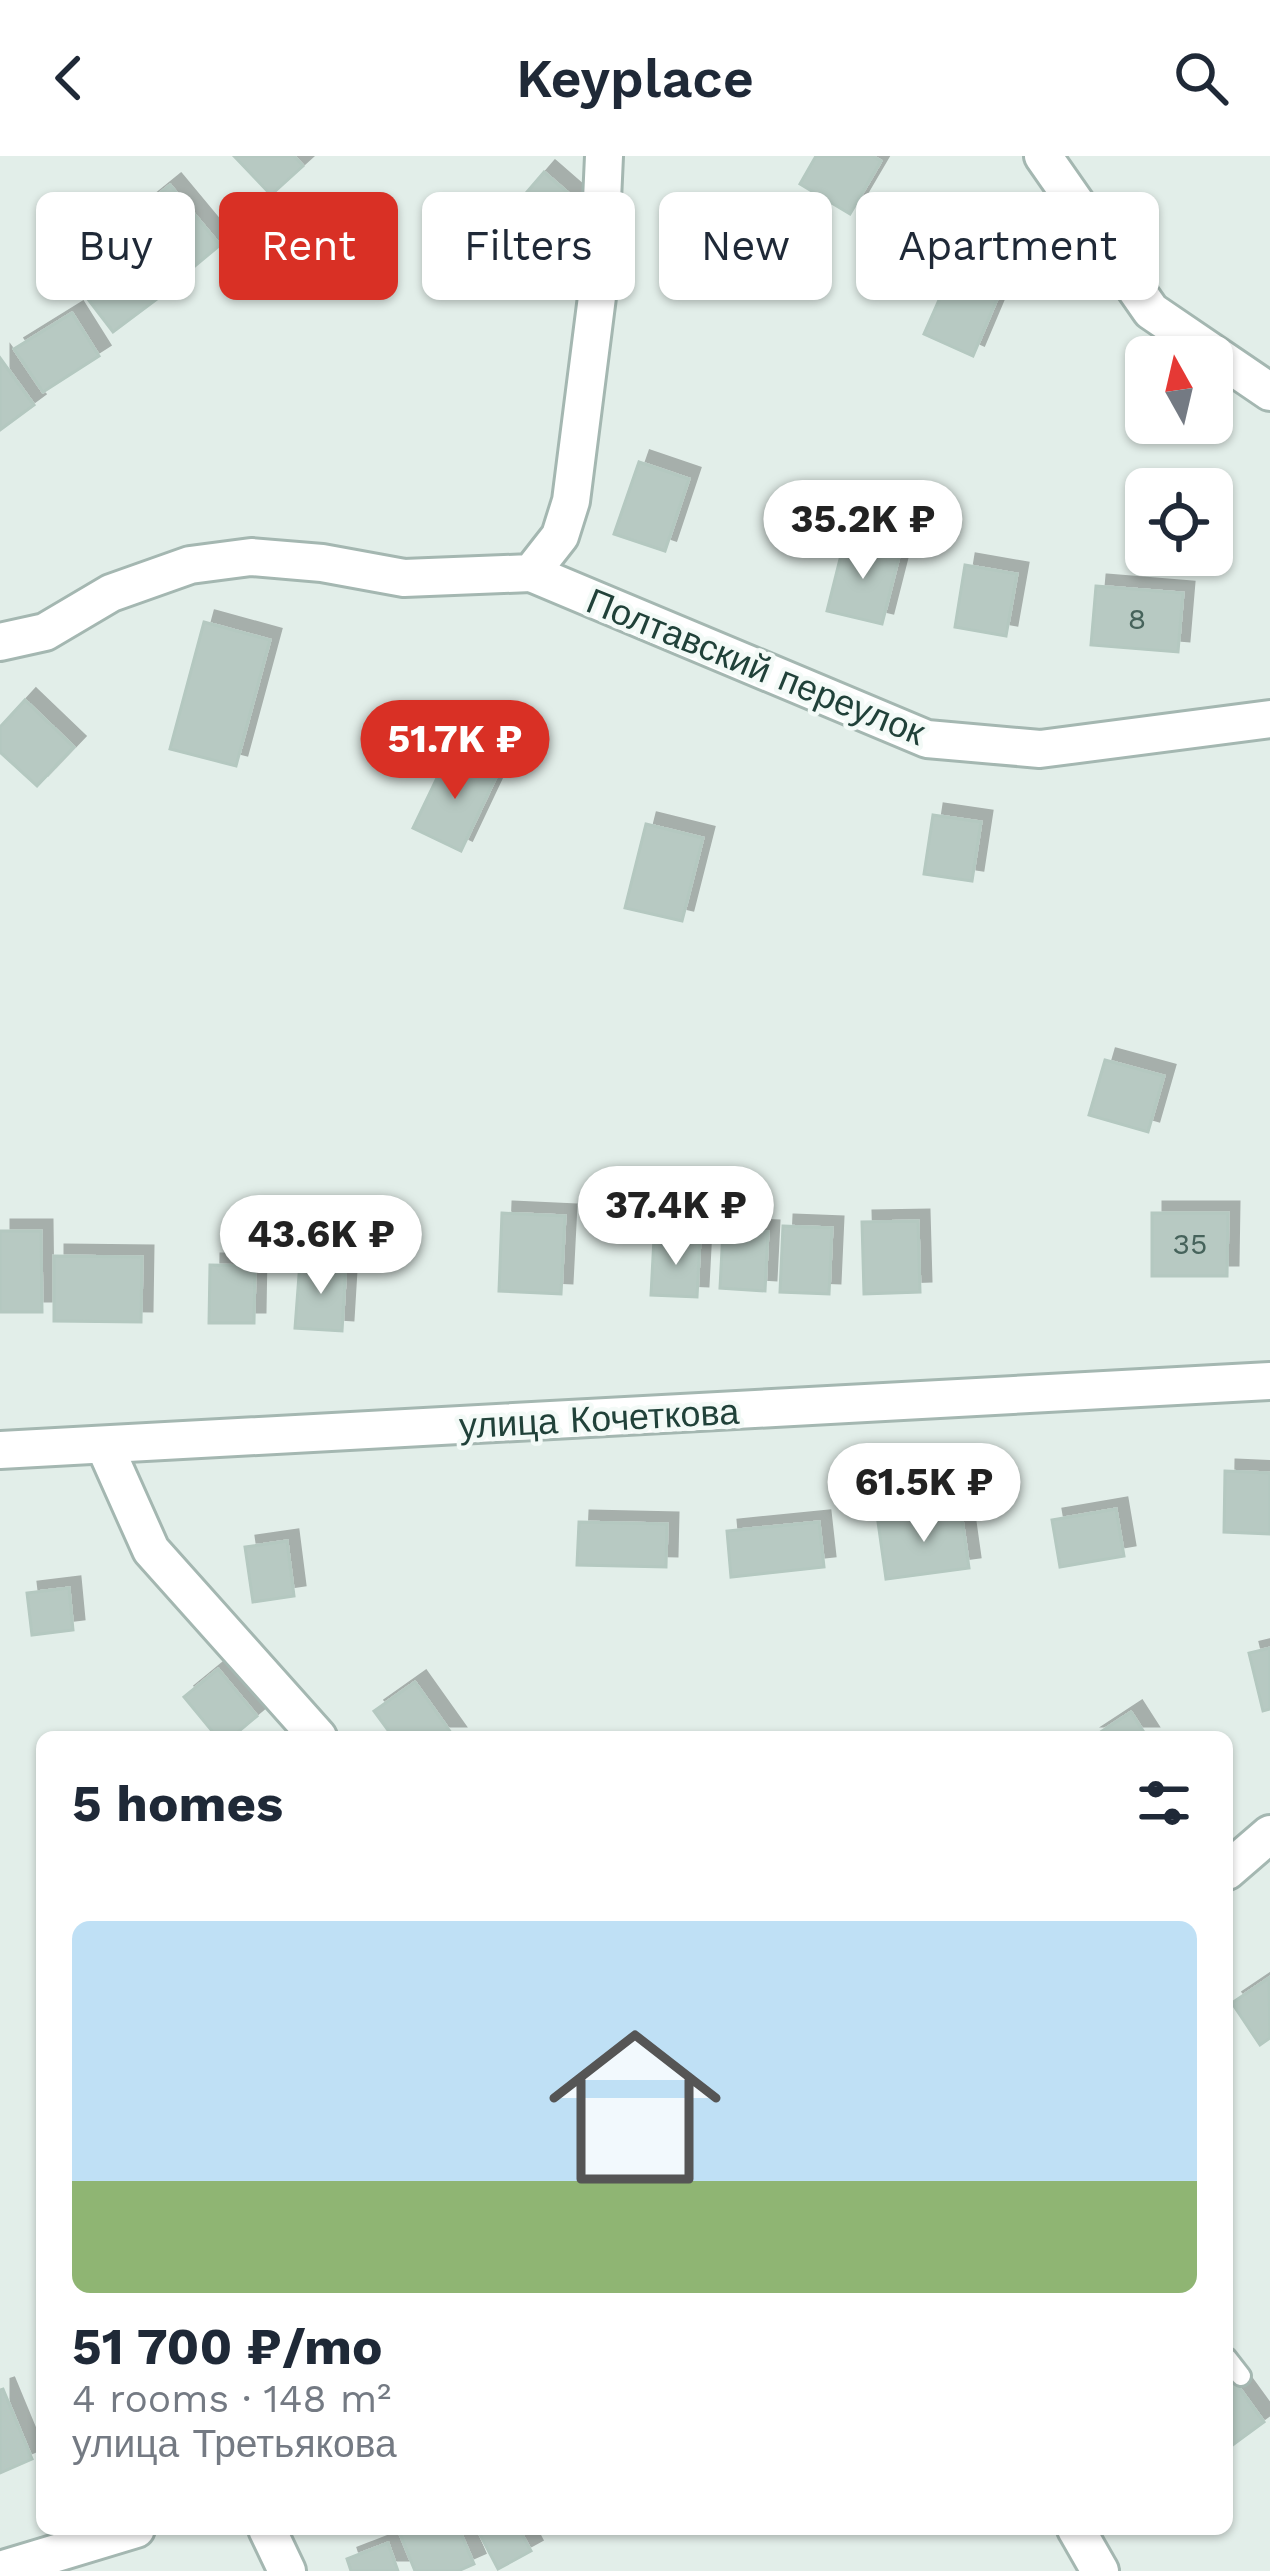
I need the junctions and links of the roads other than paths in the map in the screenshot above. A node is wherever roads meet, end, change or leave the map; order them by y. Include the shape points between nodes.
1 (604, 156) edge
2 (1043, 156) edge
3 (1270, 392) edge
4 (531, 574) junction
5 (0, 642) edge
6 (1270, 718) edge
7 (1270, 1381) edge
8 (105, 1448) junction
9 (0, 1450) edge
10 (313, 1731) edge
11 (1270, 1834) edge
12 (1233, 1865) edge
13 (1233, 2366) edge
14 (1241, 2376) dead end
15 (116, 2535) edge
16 (270, 2535) edge
17 (1079, 2535) edge
18 (0, 2570) edge
19 (287, 2571) edge
20 (1100, 2571) edge

1 - 4 street via 598,289 572,501 560,536
2 - 3 street via 1151,311
4 - 5 street via 404,578 251,557 190,565 111,593 46,632
4 - 6 street, Полтавский переулок via 927,739 1040,749
7 - 8 street, улица Кочеткова
8 - 9 street, улица Кочеткова
8 - 10 street via 151,1550
11 - 12 street
13 - 14 lane
15 - 18 street
16 - 19 street
17 - 20 street

